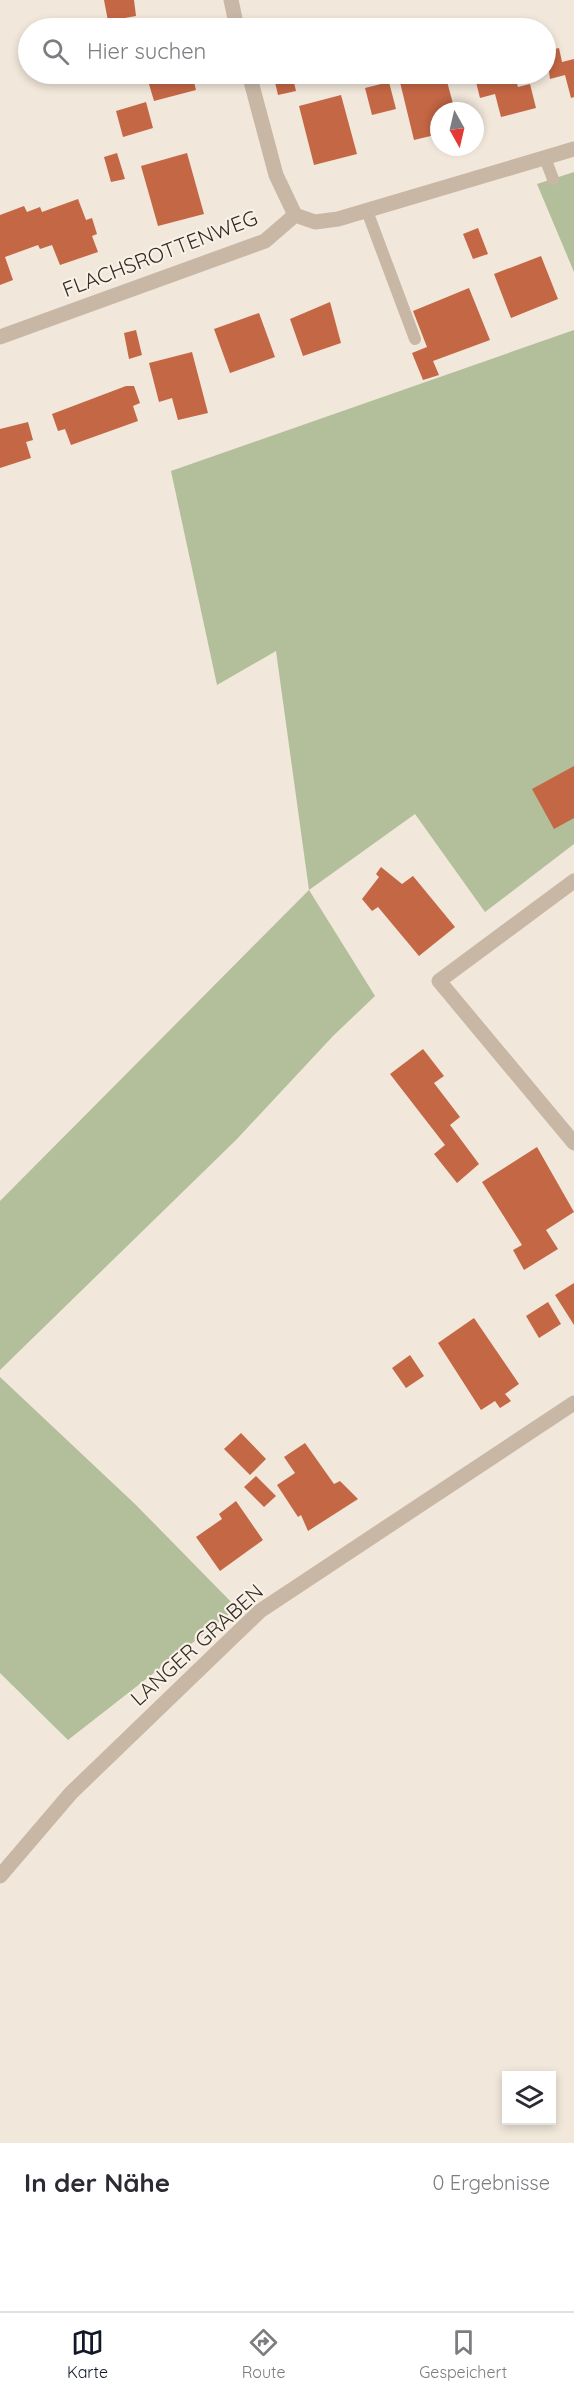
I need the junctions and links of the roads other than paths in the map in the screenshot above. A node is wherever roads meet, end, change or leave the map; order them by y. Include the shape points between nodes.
1 (231, 0) edge
2 (235, 18) edge
3 (252, 84) edge
4 (574, 149) edge
5 (545, 158) junction
6 (553, 179) dead end
7 (367, 211) junction
8 (295, 215) junction
9 (0, 337) edge
10 (415, 339) dead end
11 (574, 881) edge
12 (574, 1143) edge
13 (574, 1403) edge
14 (0, 1876) edge

1 - 2 street
3 - 8 street via 276,175
4 - 5 street
5 - 6 lane
5 - 7 street
7 - 8 street via 315,222
7 - 10 lane
8 - 9 street, FLACHSROTTENWEG via 265,241
11 - 12 street via 439,981
13 - 14 street, LANGER GRABEN via 260,1611 71,1793

